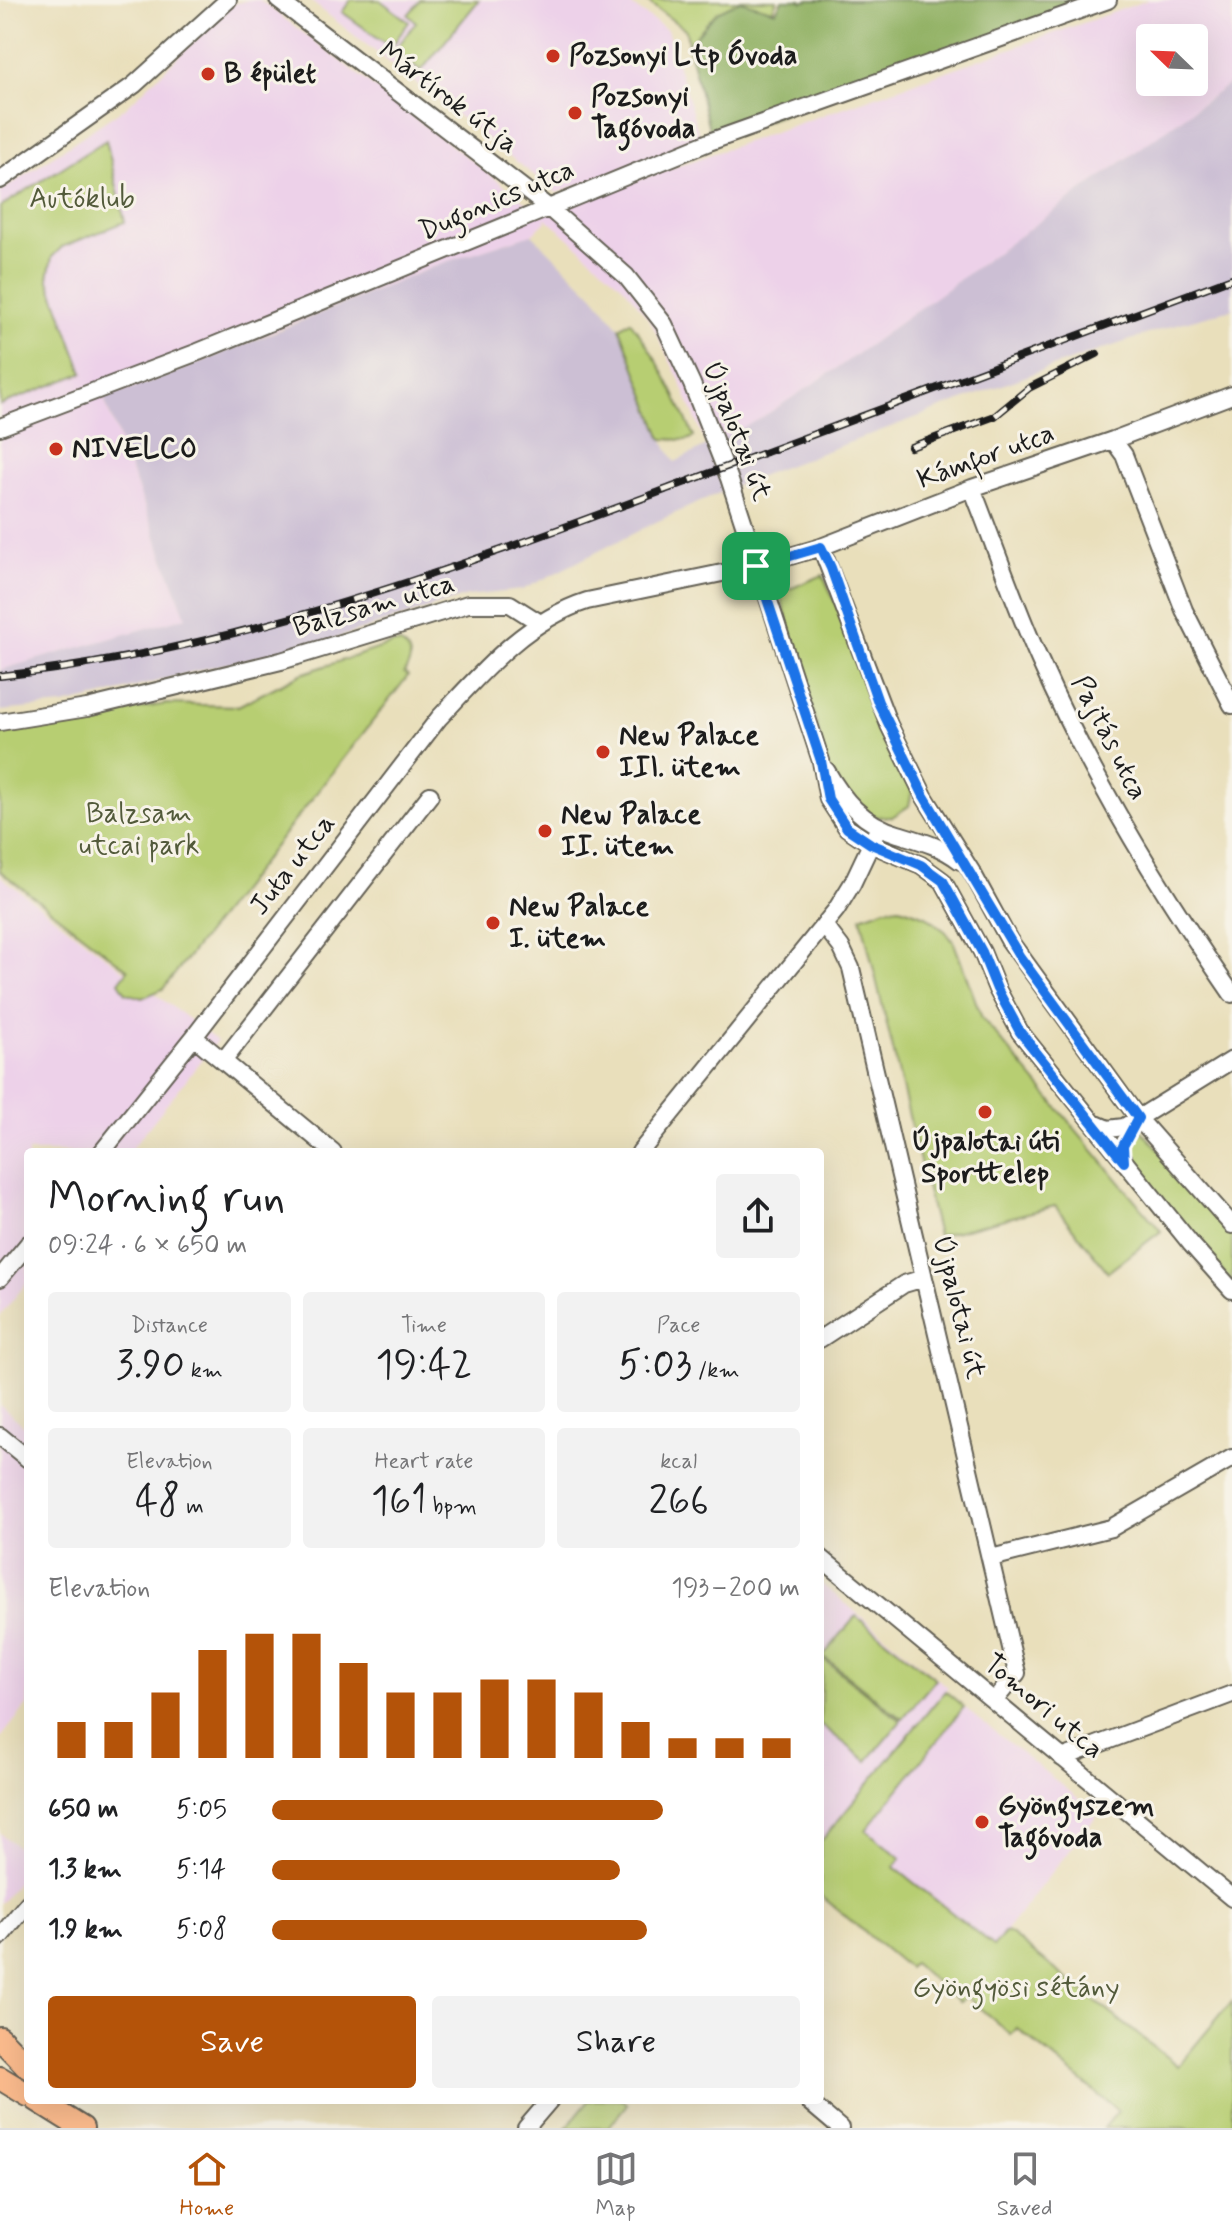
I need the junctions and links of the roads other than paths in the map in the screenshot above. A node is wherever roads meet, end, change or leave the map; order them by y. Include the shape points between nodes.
1 (213, 0) edge
2 (228, 0) edge
3 (278, 0) edge
4 (1108, 0) edge
5 (194, 31) junction
6 (0, 180) edge
7 (549, 208) junction
8 (1232, 395) edge
9 (0, 427) edge
10 (1113, 440) junction
11 (972, 488) junction
12 (821, 547) junction
13 (756, 566) junction
14 (540, 623) junction
15 (1232, 705) edge
16 (0, 722) edge
17 (821, 761) junction
18 (430, 795) dead end
19 (879, 827) junction
20 (871, 844) junction
21 (973, 874) junction
22 (824, 925) junction
23 (1232, 994) edge
24 (194, 1037) junction
25 (224, 1060) junction
26 (1232, 1060) edge
27 (1138, 1118) junction
28 (1092, 1122) junction
29 (105, 1148) edge
30 (328, 1148) edge
31 (643, 1148) edge
32 (1124, 1162) junction
33 (1232, 1225) edge
34 (24, 1249) edge
35 (0, 1278) edge
36 (924, 1278) junction
37 (1232, 1290) edge
38 (824, 1336) edge
39 (0, 1436) edge
40 (24, 1456) edge
41 (1232, 1458) edge
42 (991, 1558) junction
43 (824, 1560) edge
44 (1232, 1694) edge
45 (995, 1700) junction
46 (1062, 1758) junction
47 (1232, 1898) edge
48 (24, 1908) edge
49 (0, 1937) edge
50 (0, 2038) edge
51 (24, 2062) edge
52 (0, 2078) edge
53 (24, 2093) edge
54 (43, 2104) edge
55 (59, 2104) edge
56 (547, 2104) edge
57 (812, 2104) edge
58 (77, 2125) edge
59 (526, 2128) edge
60 (840, 2128) edge

1 - 5 street
2 - 5 street
3 - 7 street, Mártírok útja
4 - 7 street, Dugonics utca via 709,142
5 - 6 street via 134,85
7 - 9 street, Dugonics utca
7 - 13 street, Újpalotai út via 626,276 664,324 729,478
8 - 10 street, Kámfor utca
10 - 11 street, Kámfor utca
10 - 15 street via 1124,455 1184,610
11 - 12 street, Kámfor utca
11 - 23 street, Pajtás utca via 1041,663 1099,783
12 - 13 street, Kámfor utca
12 - 21 street via 889,725 924,796
13 - 14 street via 587,601
13 - 17 street, Újpalotai út
14 - 16 street, Balzsam utca via 510,604 468,604 281,661 87,708
14 - 24 street, Juta utca via 439,718
17 - 19 street via 849,804
17 - 20 street via 832,808 847,828
18 - 25 street
19 - 20 street
19 - 21 street via 935,845
20 - 22 street
20 - 28 street via 921,865 943,881 1020,1032
21 - 27 street via 1020,957
22 - 31 street
22 - 36 street, Újpalotai út via 851,968
24 - 25 street
24 - 29 street, Juta utca
25 - 30 street
26 - 27 street
27 - 28 street via 1108,1129
27 - 32 street via 1123,1146
27 - 33 street
28 - 32 street
32 - 37 street
34 - 35 street
36 - 38 street via 904,1284
36 - 42 street, Újpalotai út
39 - 40 street
41 - 42 street via 1111,1528
42 - 45 street, Újpalotai út via 1017,1673
43 - 45 street, Tomori utca
44 - 46 street
45 - 46 street, Tomori utca
46 - 47 street, Tomori utca
48 - 49 street
50 - 51 main road
52 - 53 main road
54 - 58 main road
55 - 58 main road
56 - 59 street
57 - 60 street

